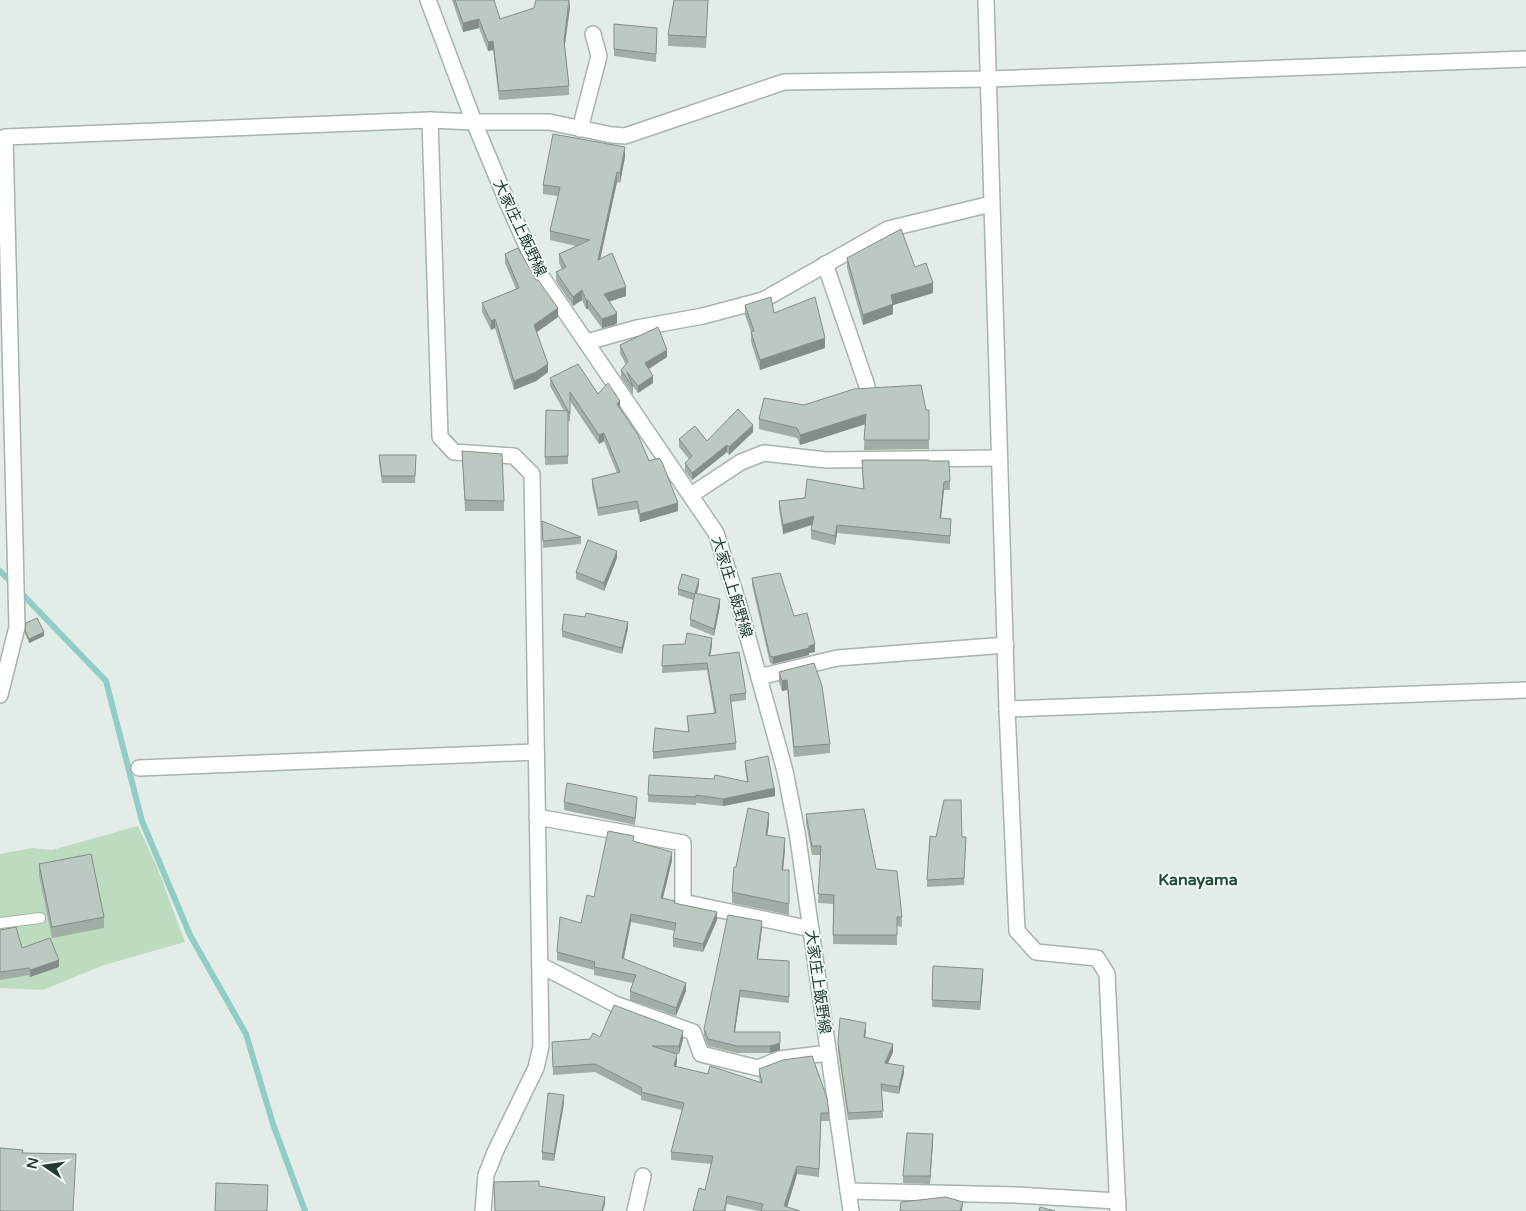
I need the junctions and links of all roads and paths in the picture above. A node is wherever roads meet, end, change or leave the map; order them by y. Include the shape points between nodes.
1 (428, 0) edge
2 (986, 0) edge
3 (593, 34) dead end
4 (1526, 59) edge
5 (988, 79) junction
6 (430, 120) junction
7 (474, 122) junction
8 (580, 129) junction
9 (991, 204) junction
10 (825, 264) junction
11 (587, 342) junction
12 (867, 386) edge
13 (999, 458) junction
14 (691, 495) junction
15 (1006, 645) junction
16 (759, 677) junction
17 (1526, 690) edge
18 (0, 695) edge
19 (1008, 709) junction
20 (536, 752) junction
21 (139, 768) dead end
22 (537, 817) junction
23 (40, 918) dead end
24 (0, 923) edge
25 (811, 929) junction
26 (540, 966) junction
27 (828, 1053) junction
28 (643, 1176) dead end
29 (848, 1191) junction
30 (1118, 1206) edge
31 (483, 1211) edge
32 (635, 1211) edge
33 (850, 1211) edge

1 - 7 street, 大家庄上飯野線
2 - 5 street
3 - 8 street via 599,56
4 - 5 street
5 - 8 street via 784,82 626,136
5 - 9 street
6 - 7 street
6 - 18 street via 5,136 17,627
6 - 20 street via 440,437 454,452 514,456 532,474
7 - 8 street via 549,122
7 - 11 street, 大家庄上飯野線 via 539,273
9 - 10 street via 888,228
9 - 13 street
10 - 11 street via 763,300
10 - 12 street
11 - 14 street, 大家庄上飯野線
13 - 14 street via 826,460 764,453 741,462
13 - 15 street
14 - 16 street, 大家庄上飯野線 via 716,533
15 - 16 street via 837,658
15 - 19 street
16 - 25 street, 大家庄上飯野線 via 785,771
17 - 19 street
19 - 30 street via 1017,931 1036,952 1097,958 1107,974
20 - 21 street
20 - 22 street
22 - 25 street via 683,843 683,902
22 - 26 street
23 - 24 lane
25 - 27 street, 大家庄上飯野線
26 - 27 street via 614,1004 692,1032 701,1054 758,1068 780,1059
26 - 31 street via 541,1046 536,1068 486,1175
27 - 29 street, 大家庄上飯野線
28 - 32 street
29 - 30 street via 1016,1195
29 - 33 street, 大家庄上飯野線

